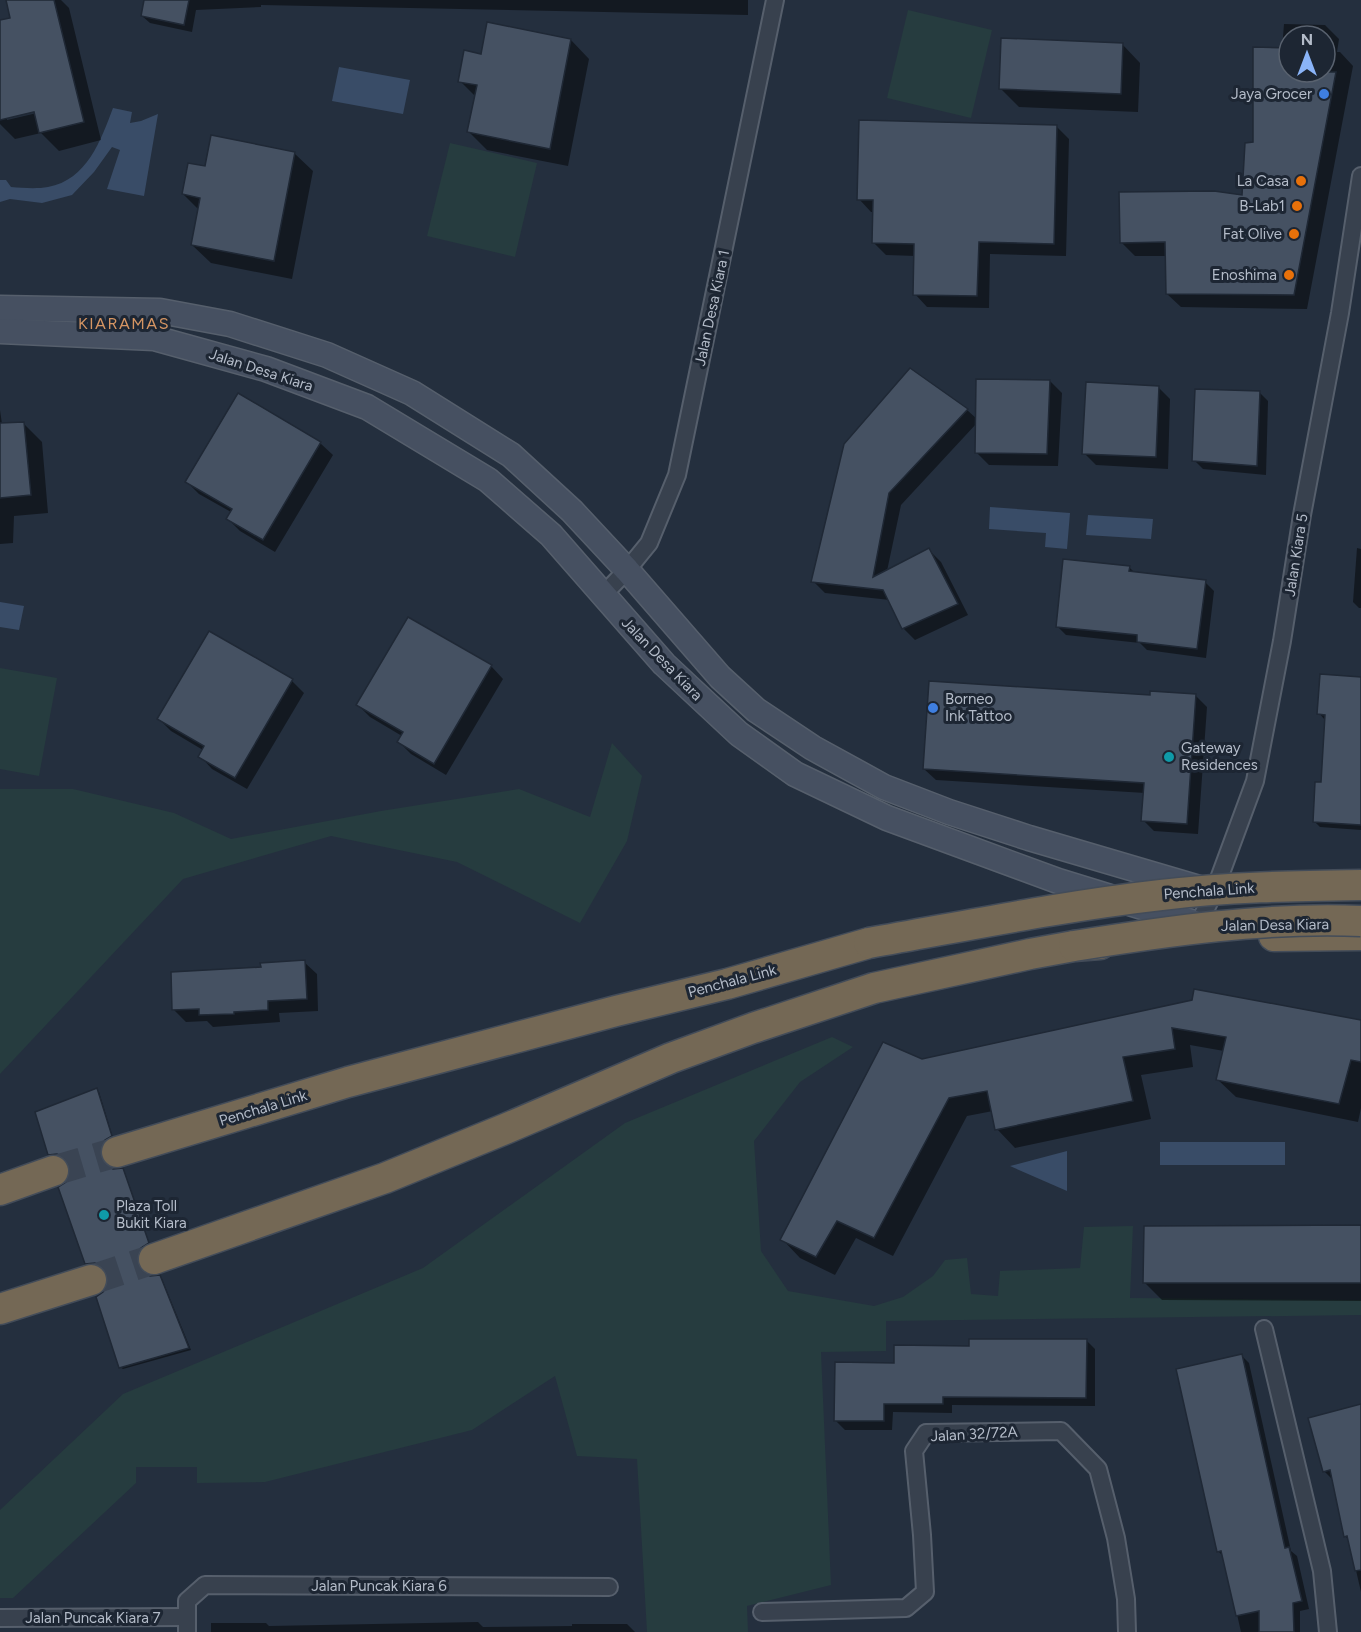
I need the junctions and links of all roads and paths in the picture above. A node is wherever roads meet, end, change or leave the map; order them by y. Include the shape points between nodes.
1 (775, 0) edge
2 (1361, 176) edge
3 (0, 308) edge
4 (0, 331) edge
5 (627, 570) junction
6 (603, 595) junction
7 (1361, 885) edge
8 (1214, 892) junction
9 (1361, 893) edge
10 (1361, 922) edge
11 (1198, 925) junction
12 (1361, 935) edge
13 (1074, 946) junction
14 (117, 1152) tunnel mouth
15 (53, 1171) tunnel mouth
16 (0, 1190) edge
17 (154, 1259) tunnel mouth
18 (91, 1280) tunnel mouth
19 (0, 1309) edge
20 (1264, 1329) dead end
21 (609, 1587) dead end
22 (762, 1612) dead end
23 (0, 1618) edge
24 (187, 1625) edge
25 (1127, 1632) edge
26 (1328, 1632) edge

1 - 5 street, Jalan Desa Kiara 1 via 677,475 649,543
2 - 8 street, Jalan Kiara 5 via 1255,781
3 - 5 main road, Jalan Desa Kiara via 160,311 230,324 327,354 412,393 511,455 572,511
4 - 6 main road, Jalan Desa Kiara via 154,338 266,369 367,407 488,480 551,535
5 - 6 street, Jalan Desa Kiara 1
5 - 8 main road, Jalan Desa Kiara via 720,676 756,710 813,748 884,787 1029,838
6 - 11 main road, Jalan Desa Kiara via 664,664 716,714 795,774 886,818 1058,881
7 - 14 highway, Penchala Link, bridge via 1163,894 869,943 727,984 348,1082
8 - 9 main road, Jalan Desa Kiara
8 - 11 street, Jalan Kiara 5
10 - 11 main road, Jalan Desa Kiara via 1255,928
10 - 13 highway, bridge via 1238,925
12 - 13 highway, bridge via 1219,937
13 - 17 highway via 874,988 753,1028 670,1058 385,1178
15 - 16 highway
18 - 19 highway
20 - 26 street via 1322,1571
21 - 24 street, Jalan Puncak Kiara 6 via 205,1585 187,1600
22 - 25 street, Jalan 32/72A via 906,1608 925,1592 914,1451 926,1433 1062,1431 1098,1469 1116,1538
23 - 24 street, Jalan Puncak Kiara 7

